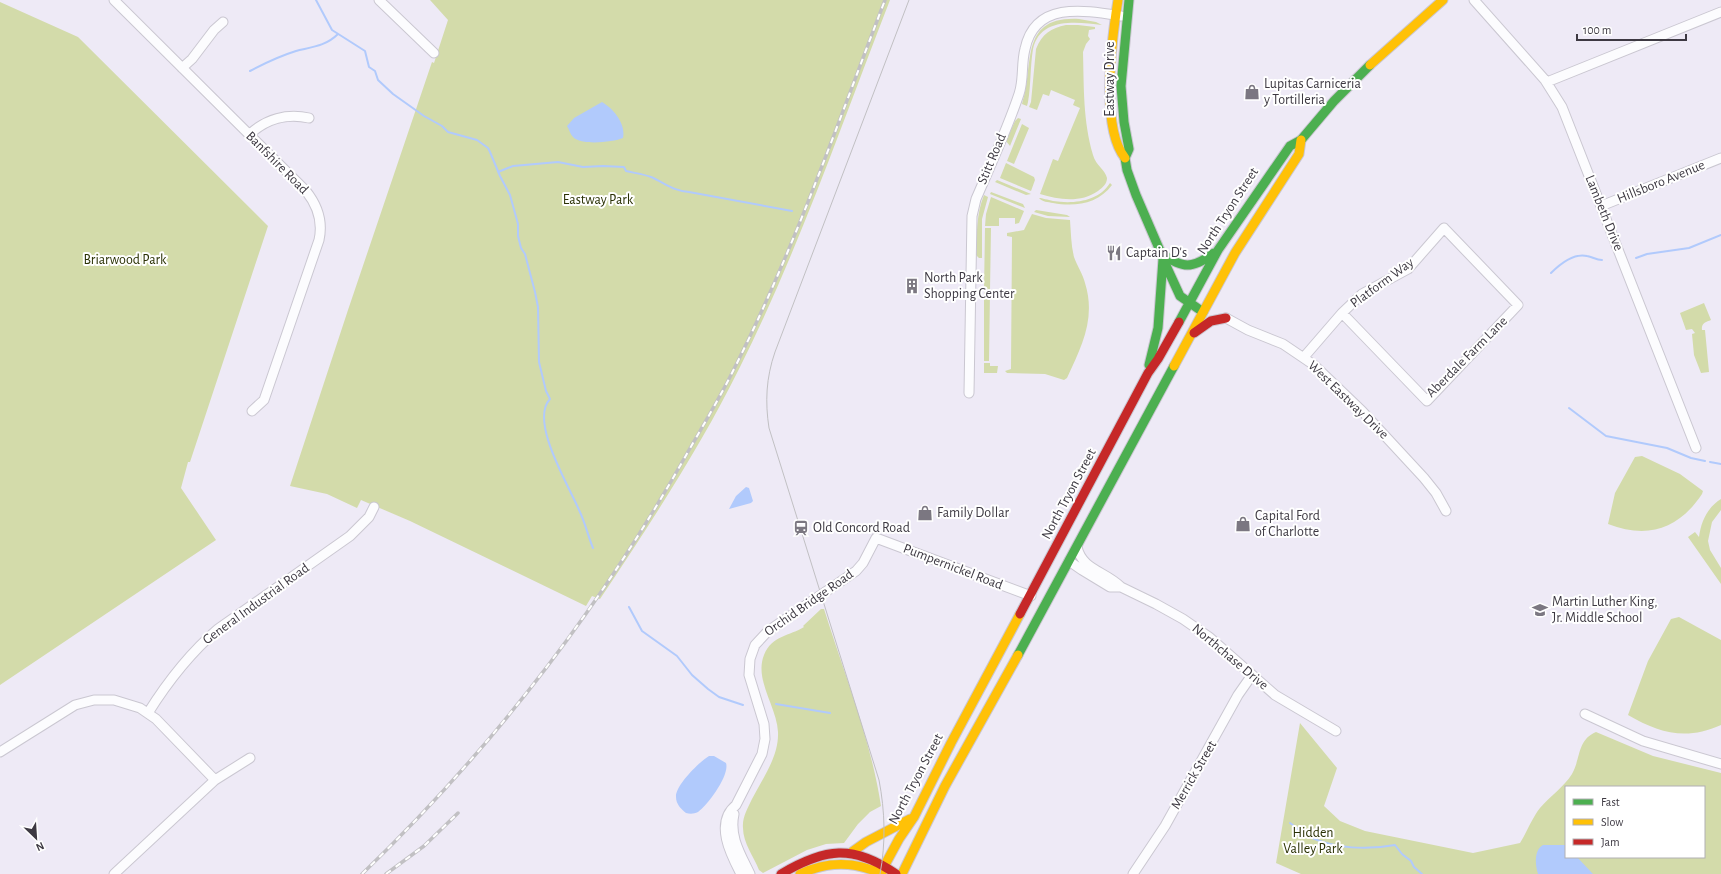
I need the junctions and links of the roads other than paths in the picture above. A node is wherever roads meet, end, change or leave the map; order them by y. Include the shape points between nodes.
1 (114, 0) edge
2 (379, 0) edge
3 (1118, 0) edge
4 (1129, 0) edge
5 (1443, 0) edge
6 (1474, 0) edge
7 (1721, 12) edge
8 (1115, 15) junction
9 (1126, 17) junction
10 (223, 22) dead end
11 (434, 53) dead end
12 (182, 68) junction
13 (1547, 82) junction
14 (309, 118) dead end
15 (250, 134) junction
16 (1301, 140) junction
17 (1125, 158) junction
18 (1721, 158) edge
19 (1601, 206) junction
20 (1444, 228) joint
21 (1218, 250) junction
22 (1162, 256) junction
23 (1214, 291) junction
24 (1188, 302) junction
25 (1203, 312) junction
26 (1342, 313) junction
27 (1226, 318) junction
28 (1191, 336) junction
29 (1304, 357) junction
30 (1148, 374) junction
31 (969, 393) dead end
32 (252, 411) dead end
33 (1696, 448) dead end
34 (1089, 485) junction
35 (374, 507) dead end
36 (1446, 511) dead end
37 (876, 538) joint
38 (1077, 547) junction
39 (1069, 561) junction
40 (1120, 587) junction
41 (1031, 596) junction
42 (1252, 675) junction
43 (148, 713) junction
44 (1585, 714) dead end
45 (1336, 732) dead end
46 (0, 752) edge
47 (250, 758) dead end
48 (1721, 764) edge
49 (214, 780) junction
50 (736, 805) junction
51 (914, 817) junction
52 (852, 852) junction
53 (882, 872) edge
54 (114, 874) edge
55 (741, 874) edge
56 (750, 874) edge
57 (781, 874) edge
58 (800, 874) edge
59 (896, 874) edge
60 (902, 874) edge
61 (1133, 874) edge

1 - 12 street, Banfshire Road
2 - 11 street
3 - 8 main road, Eastway Drive
4 - 9 main road, Eastway Drive
5 - 16 main road, North Tryon Street via 1362,72
6 - 13 street, Lambeth Drive
7 - 13 street
8 - 9 street, Stitt Road
8 - 17 main road, Eastway Drive via 1109,68 1111,113 1119,151
8 - 31 street, Stitt Road via 1071,10 1058,12 1038,24 1026,42 1020,92 976,199 972,216
9 - 17 main road, Eastway Drive via 1121,86 1128,149
10 - 12 street
12 - 15 street, Banfshire Road
13 - 19 street, Lambeth Drive via 1562,107
14 - 15 street via 297,115 274,118
15 - 32 street, Banfshire Road via 306,191 316,206 320,223 319,240 264,400
16 - 21 main road, North Tryon Street via 1290,146
16 - 23 main road, North Tryon Street via 1299,154 1246,234
17 - 22 main road, Eastway Drive via 1136,195
18 - 19 street, Hillsboro Avenue
19 - 33 street, Lambeth Drive
20 - 26 street, Platform Way via 1408,268 1362,294
20 - 26 street, Aberdale Farm Lane via 1518,305 1427,401
21 - 22 main road via 1199,264 1191,266 1176,264
21 - 24 main road, North Tryon Street
22 - 24 main road, Eastway Drive via 1178,292
22 - 30 main road via 1158,328
23 - 25 main road, North Tryon Street
23 - 27 main road via 1217,307
24 - 25 main road, Eastway Drive
24 - 30 main road, North Tryon Street
25 - 28 main road, North Tryon Street
26 - 29 street, Platform Way
27 - 28 main road via 1211,321
27 - 29 street, West Eastway Drive via 1283,344
28 - 38 main road, North Tryon Street
29 - 36 street, West Eastway Drive via 1367,416 1424,478
30 - 34 main road, North Tryon Street
34 - 39 main road via 1074,532 1066,548
34 - 41 main road, North Tryon Street
35 - 43 street, General Industrial Road via 369,517 350,536 202,643 165,686
37 - 41 street, Pumpernickel Road
37 - 50 street, Orchid Bridge Road via 856,572 768,631 755,646 750,659 749,677 764,724 765,739 760,759
38 - 39 main road, North Tryon Street
38 - 40 street, Northchase Drive via 1083,562 1114,580
39 - 40 street, Northchase Drive via 1110,586
39 - 60 main road, North Tryon Street via 945,786
40 - 42 street, Northchase Drive via 1189,623
41 - 51 main road, North Tryon Street
42 - 45 street, Northchase Drive via 1275,695
42 - 61 street, Merrick Street via 1238,695 1165,826
43 - 46 street via 133,705 114,700 82,703 64,710
43 - 49 street via 156,718
44 - 48 street via 1643,741
47 - 49 street
49 - 54 street
50 - 55 street, Orchid Bridge Road via 728,816 726,836 730,852
50 - 56 street, Orchid Bridge Road via 732,825 734,837
51 - 52 main road via 870,839
51 - 53 main road, North Tryon Street
52 - 53 main road via 874,859
52 - 57 main road via 819,854 797,863
53 - 58 main road via 847,863 822,865
53 - 59 main road

